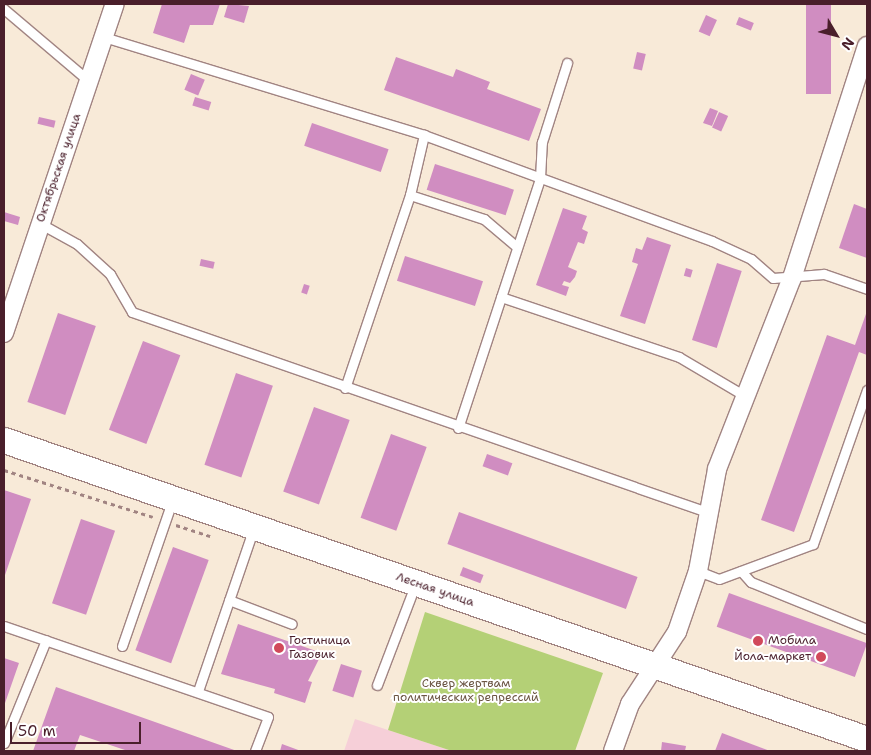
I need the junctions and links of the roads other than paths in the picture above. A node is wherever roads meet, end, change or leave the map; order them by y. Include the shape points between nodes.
1 (115, 4) edge
2 (4, 9) edge
3 (104, 37) junction
4 (867, 46) edge
5 (567, 63) dead end
6 (89, 80) junction
7 (424, 135) junction
8 (540, 178) junction
9 (410, 195) junction
10 (41, 224) junction
11 (517, 247) junction
12 (792, 278) junction
13 (867, 289) edge
14 (501, 297) junction
15 (4, 332) edge
16 (345, 388) junction
17 (867, 390) edge
18 (746, 396) junction
19 (458, 428) junction
20 (4, 440) edge
21 (168, 510) junction
22 (710, 513) junction
23 (251, 537) junction
24 (698, 571) junction
25 (741, 571) junction
26 (416, 583) junction
27 (230, 600) junction
28 (292, 624) dead end
29 (4, 626) edge
30 (867, 629) edge
31 (46, 640) junction
32 (122, 646) dead end
33 (656, 667) junction
34 (376, 685) dead end
35 (198, 691) junction
36 (867, 738) edge
37 (4, 743) edge
38 (255, 751) edge
39 (613, 751) edge

1 - 3 street, Октябрьская улица
2 - 6 lane
3 - 6 street, Октябрьская улица
3 - 7 lane
4 - 12 street
5 - 8 lane via 544,132
6 - 10 street, Октябрьская улица
7 - 8 lane
7 - 9 lane
8 - 11 lane
8 - 12 lane via 712,241 751,259 773,278
9 - 11 lane via 484,219
9 - 16 lane
10 - 15 street, Октябрьская улица
10 - 16 lane via 77,244 110,274 132,312
11 - 14 lane
12 - 13 lane via 824,274
12 - 18 street
14 - 18 lane via 679,357
14 - 19 lane
16 - 19 lane
17 - 25 lane via 813,544
18 - 22 street via 717,469
19 - 22 lane
20 - 21 main road, Лесная улица
21 - 23 main road, Лесная улица
21 - 32 lane
22 - 24 street
23 - 26 main road, Лесная улица
23 - 27 lane
24 - 25 lane via 719,579
24 - 33 street via 677,632
25 - 30 lane via 751,582
26 - 33 main road, Лесная улица
26 - 34 lane
27 - 28 lane
27 - 35 lane
29 - 31 lane
31 - 35 lane
31 - 37 lane
33 - 36 main road, Лесная улица
33 - 39 street via 630,704
35 - 38 lane via 268,717

